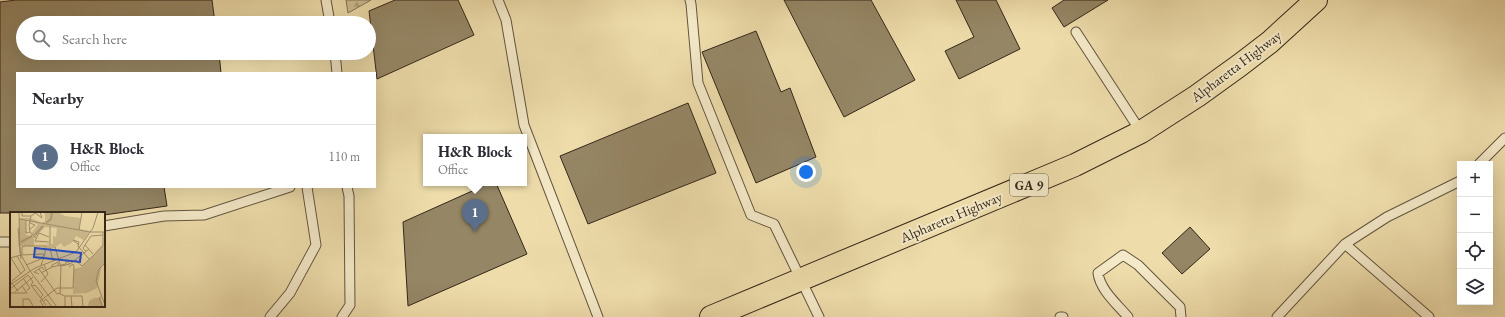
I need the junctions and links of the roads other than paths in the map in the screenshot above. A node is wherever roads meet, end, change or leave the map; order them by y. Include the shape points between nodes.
1 (326, 0) edge
2 (498, 0) edge
3 (690, 0) edge
4 (1316, 0) edge
5 (329, 16) edge
6 (1076, 32) dead end
7 (336, 60) edge
8 (337, 72) edge
9 (1141, 132) junction
10 (1505, 138) edge
11 (1482, 161) edge
12 (1457, 182) edge
13 (287, 188) edge
14 (307, 188) edge
15 (347, 188) edge
16 (105, 226) edge
17 (1345, 244) junction
18 (801, 280) junction
19 (270, 317) edge
20 (342, 317) edge
21 (598, 317) edge
22 (711, 317) edge
23 (819, 317) edge
24 (1128, 317) edge
25 (1181, 317) edge
26 (1277, 317) edge
27 (1429, 317) edge

1 - 5 lane
2 - 21 lane via 506,20 524,125
3 - 18 lane via 698,83 751,215 774,224
4 - 9 main road, Alpharetta Highway / GA 9 via 1270,42 1240,65
6 - 9 lane
7 - 8 lane
9 - 18 main road, Alpharetta Highway / GA 9 via 1075,166
10 - 11 lane
12 - 17 lane via 1387,217
13 - 16 lane via 204,215 164,216
14 - 19 lane via 316,245 290,293
15 - 20 lane via 350,305
17 - 26 lane
17 - 27 lane
18 - 22 main road, Alpharetta Highway / GA 9
18 - 23 lane
24 - 25 lane via 1102,286 1098,273 1123,255 1138,265 1180,307

